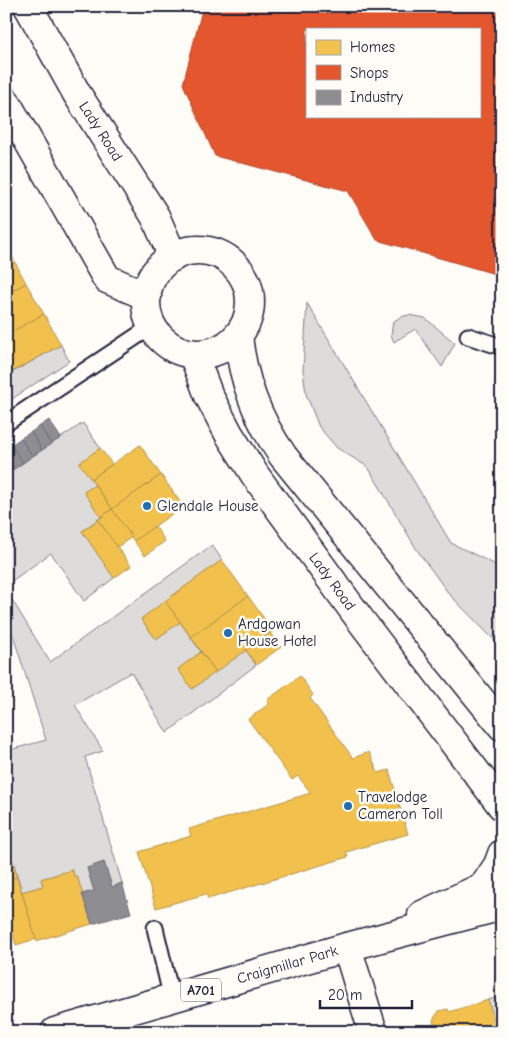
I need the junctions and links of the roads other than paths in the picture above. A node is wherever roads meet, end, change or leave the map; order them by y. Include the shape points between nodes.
1 (28, 6) edge
2 (6, 102) edge
3 (173, 257) junction
4 (147, 296) junction
5 (152, 326) junction
6 (238, 336) junction
7 (468, 336) dead end
8 (502, 347) edge
9 (193, 354) junction
10 (6, 423) edge
11 (502, 726) edge
12 (499, 800) edge
13 (502, 854) edge
14 (493, 882) edge
15 (502, 906) edge
16 (155, 928) dead end
17 (347, 947) junction
18 (172, 999) junction
19 (55, 1032) edge
20 (373, 1032) edge

1 - 3 street, Lady Road via 77,94 155,216
2 - 4 street via 107,279
3 - 4 street via 164,262 152,277
3 - 6 street via 195,250 206,251 228,259 237,267 244,276 250,300 248,319
4 - 5 street
5 - 9 street via 169,345
5 - 10 lane
6 - 9 street via 213,352
6 - 11 street via 241,366 251,399 283,456
7 - 8 lane
9 - 12 street, Lady Road via 217,412 256,475 358,618
13 - 14 street
14 - 17 street, Craigmillar Park / A701
15 - 17 street, Craigmillar Park / A701
16 - 18 lane
17 - 18 street, Craigmillar Park / A701
17 - 20 street
18 - 19 street, Craigmillar Park / A701

